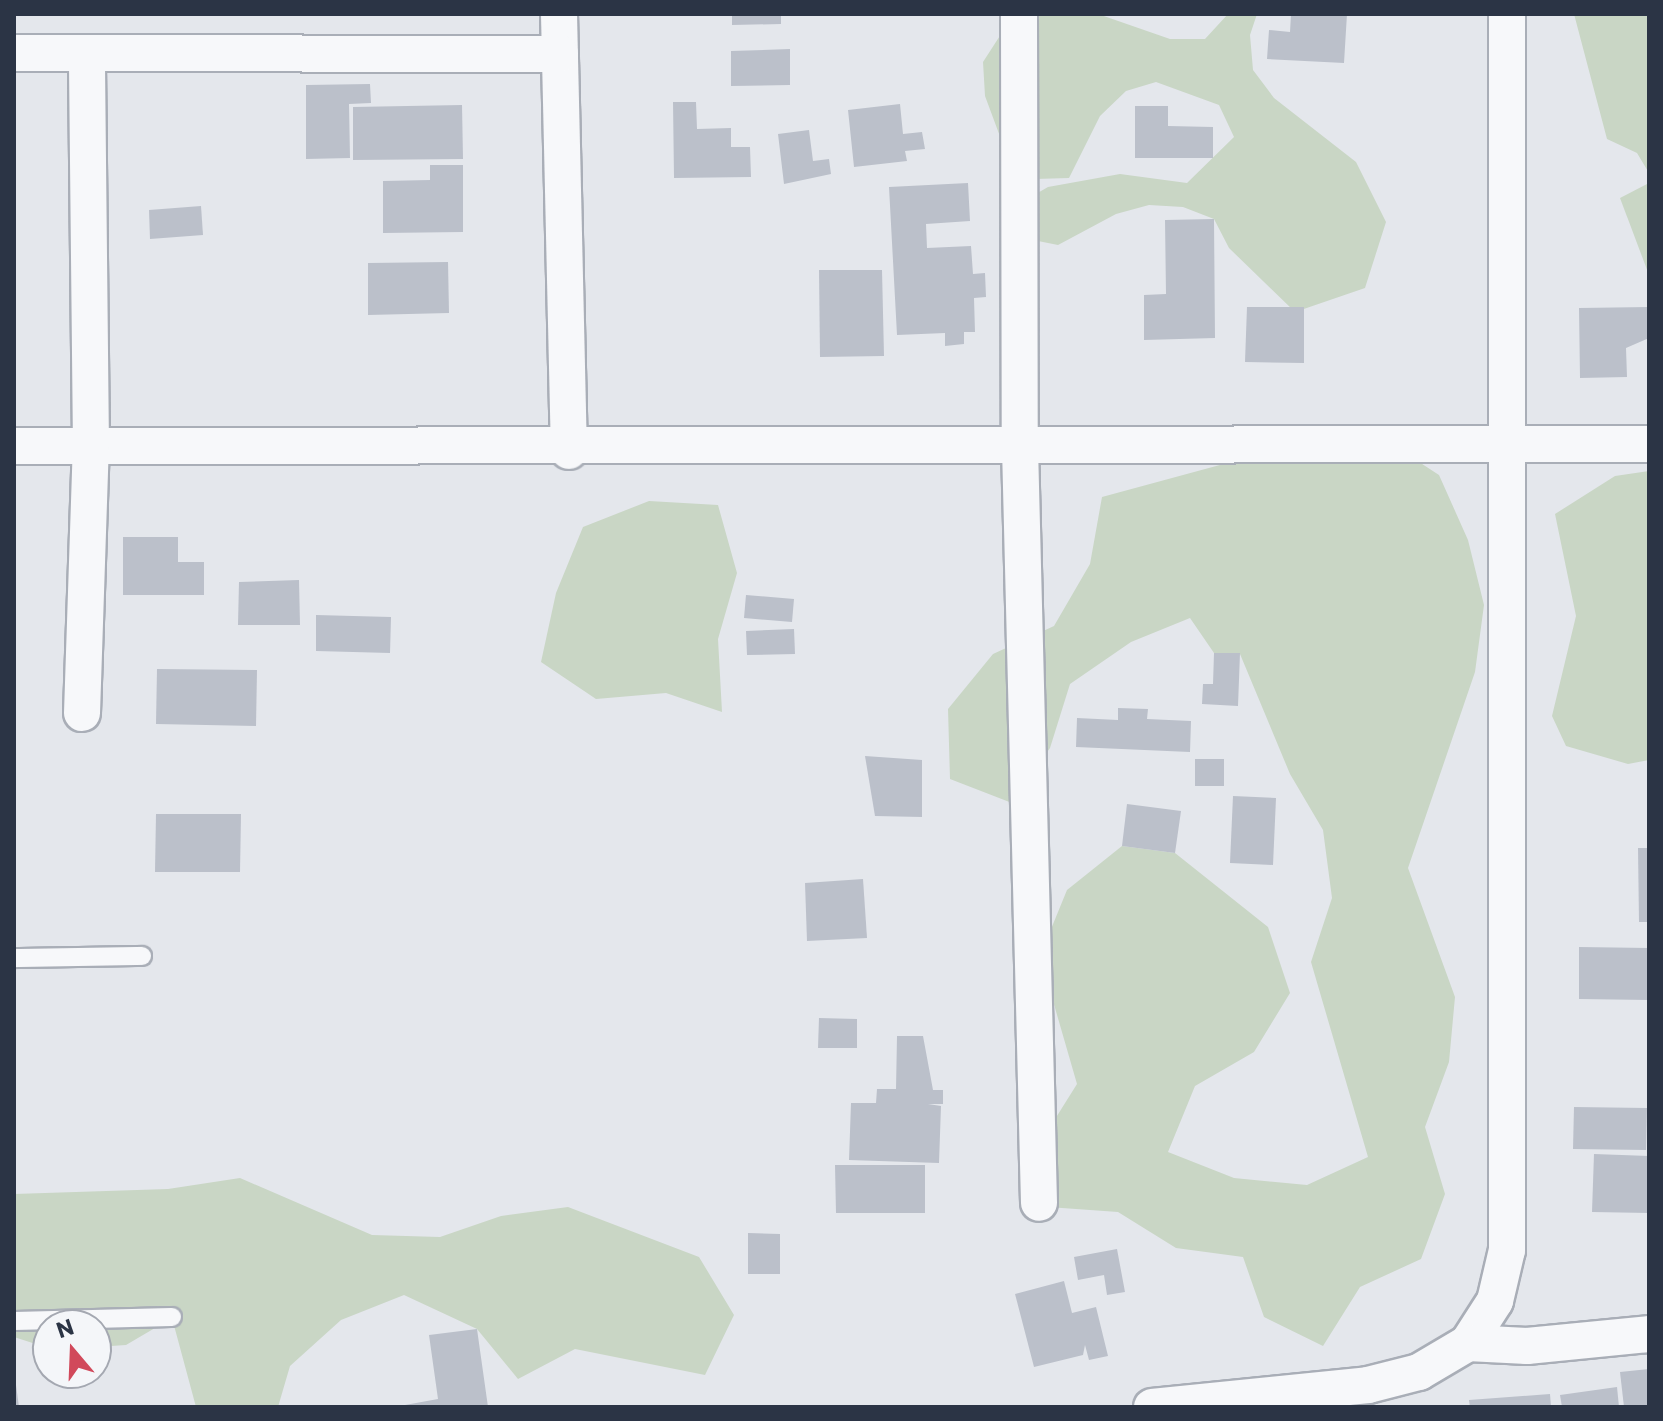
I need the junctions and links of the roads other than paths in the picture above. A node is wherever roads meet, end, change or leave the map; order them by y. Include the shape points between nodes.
1 (559, 14) edge
2 (1019, 14) edge
3 (1507, 14) edge
4 (14, 53) edge
5 (560, 54) junction
6 (87, 58) junction
7 (1511, 444) junction
8 (1649, 444) edge
9 (14, 446) edge
10 (91, 447) junction
11 (1020, 447) junction
12 (569, 451) junction
13 (82, 713) dead end
14 (142, 956) dead end
15 (14, 958) edge
16 (1039, 1203) dead end
17 (172, 1317) dead end
18 (14, 1321) edge
19 (1649, 1334) edge
20 (1468, 1343) junction
21 (1370, 1396) edge
22 (1152, 1407) edge

1 - 5 street
2 - 11 street
3 - 7 street
4 - 6 street
5 - 6 street
5 - 12 street
6 - 10 street
7 - 8 street
7 - 11 street
7 - 20 street via 1507,1250 1495,1301
9 - 10 street
10 - 12 street
10 - 13 street
11 - 12 street
11 - 16 street
14 - 15 lane
17 - 18 lane
19 - 20 street via 1527,1346
20 - 21 street
21 - 22 street

